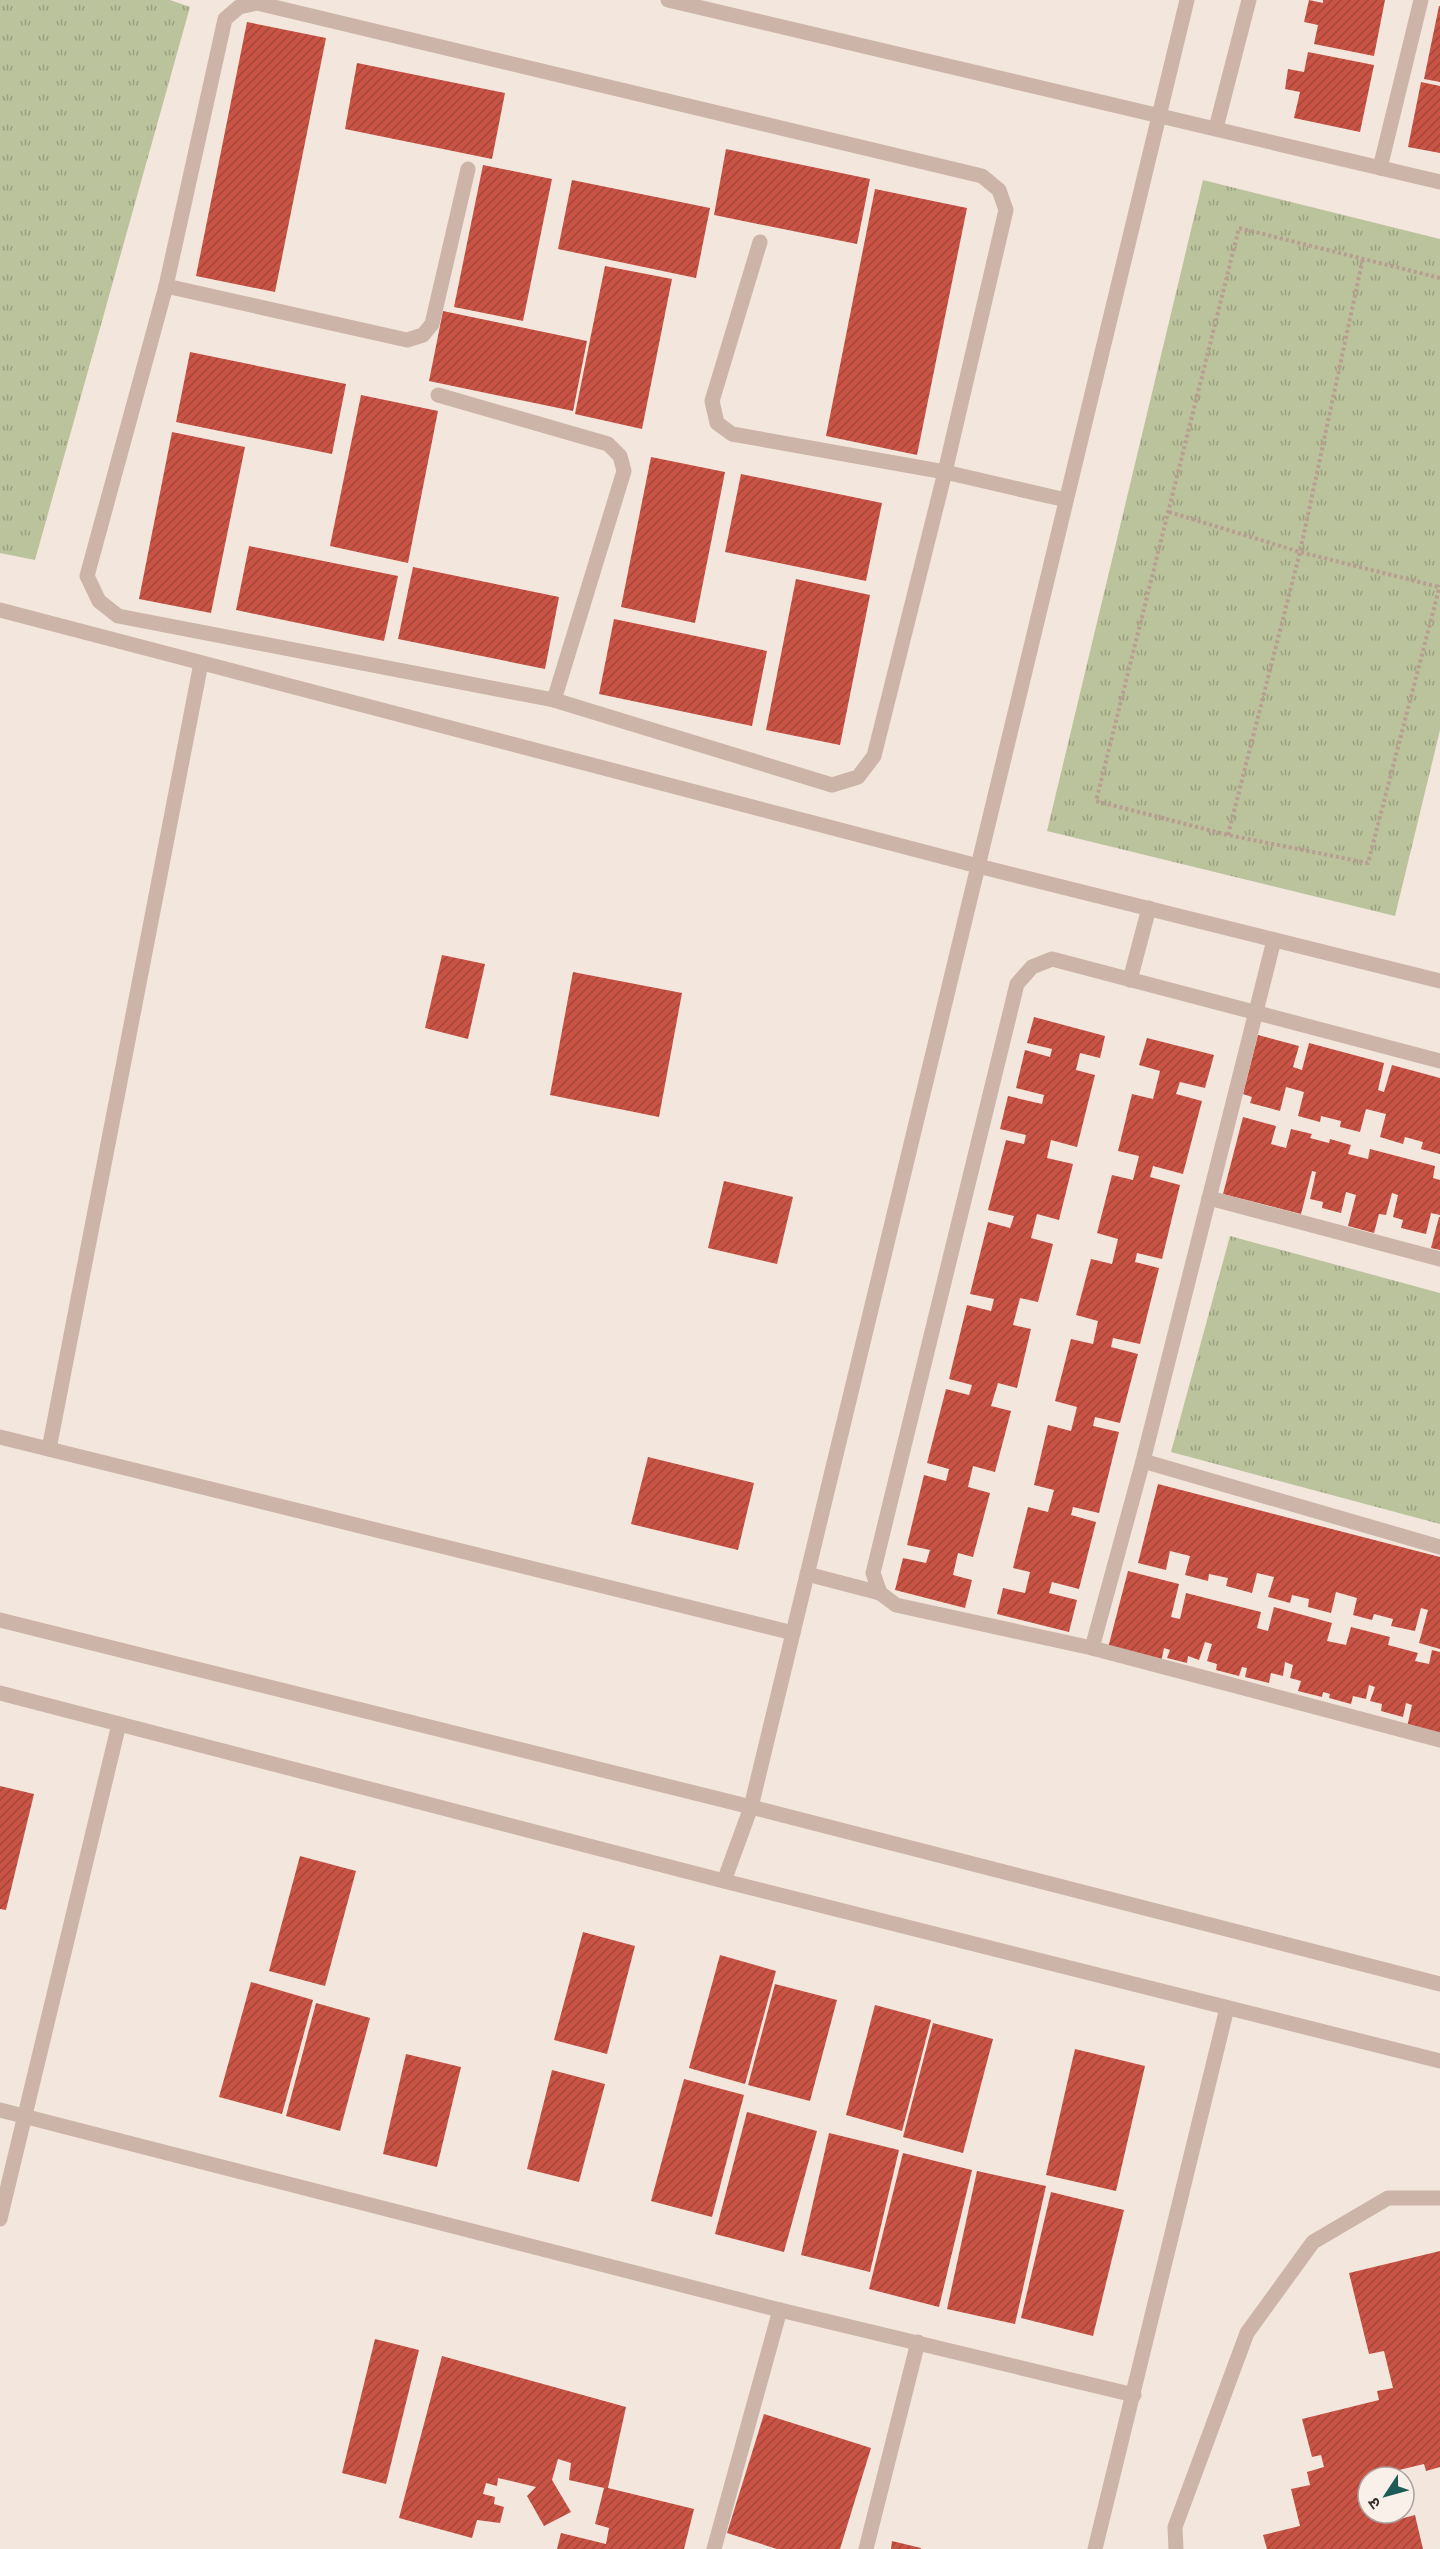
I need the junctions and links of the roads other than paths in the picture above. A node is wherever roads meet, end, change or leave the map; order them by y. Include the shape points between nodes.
1 (668, 0) edge
2 (1187, 0) edge
3 (1249, 0) edge
4 (1421, 0) edge
5 (1159, 115) junction
6 (1216, 128) junction
7 (1380, 168) junction
8 (468, 169) dead end
9 (1440, 182) edge
10 (760, 242) dead end
11 (166, 286) junction
12 (438, 396) dead end
13 (945, 472) junction
14 (1066, 500) junction
15 (0, 610) edge
16 (201, 663) junction
17 (554, 700) junction
18 (978, 866) junction
19 (1149, 909) junction
20 (1274, 940) junction
21 (1130, 980) junction
22 (1440, 981) edge
23 (1254, 1013) junction
24 (1440, 1061) edge
25 (1209, 1198) junction
26 (1440, 1260) edge
27 (0, 1437) edge
28 (49, 1449) junction
29 (1143, 1461) junction
30 (1440, 1547) edge
31 (807, 1574) junction
32 (880, 1593) junction
33 (0, 1620) edge
34 (792, 1633) junction
35 (1092, 1648) junction
36 (0, 1693) edge
37 (119, 1724) junction
38 (1440, 1740) edge
39 (751, 1807) junction
40 (724, 1881) junction
41 (1440, 1984) edge
42 (1227, 2008) junction
43 (1440, 2061) edge
44 (0, 2110) edge
45 (25, 2116) junction
46 (1440, 2198) edge
47 (0, 2219) edge
48 (780, 2310) junction
49 (918, 2342) junction
50 (1134, 2394) junction
51 (714, 2549) edge
52 (866, 2549) edge
53 (1095, 2549) edge
54 (1176, 2549) edge

1 - 5 street
2 - 5 street
3 - 6 street
4 - 7 street
5 - 6 street
5 - 14 street
6 - 7 street
7 - 9 street
8 - 11 street via 432,324 423,335 407,340
10 - 13 street via 712,401 717,423 732,434
11 - 13 street via 225,19 239,8 256,3 982,176 999,190 1006,210
11 - 17 street via 87,576 99,601 118,616
12 - 17 street via 608,444 620,456 624,471
13 - 14 street
13 - 17 street via 874,756 858,777 832,785
14 - 18 street
15 - 16 street
16 - 18 street
16 - 28 street
18 - 19 street
18 - 31 street
19 - 20 street
19 - 21 street
20 - 22 street
20 - 23 street
21 - 23 street
21 - 32 street via 1052,959 1032,967 1017,984 873,1573
23 - 24 street
23 - 25 street
25 - 26 street
25 - 29 street
27 - 28 street
28 - 34 street
29 - 30 street
29 - 35 street
31 - 32 street
31 - 34 street
32 - 35 street via 896,1605
33 - 39 street
34 - 39 street
35 - 38 street
36 - 37 street
37 - 40 street
37 - 45 street
39 - 40 street
39 - 41 street
40 - 42 street
42 - 43 street
42 - 50 street
44 - 45 street
45 - 47 street
45 - 48 street
46 - 54 street via 1388,2198 1313,2242 1247,2333 1175,2527
48 - 49 street
48 - 51 street
49 - 50 street
49 - 52 street
50 - 53 street

